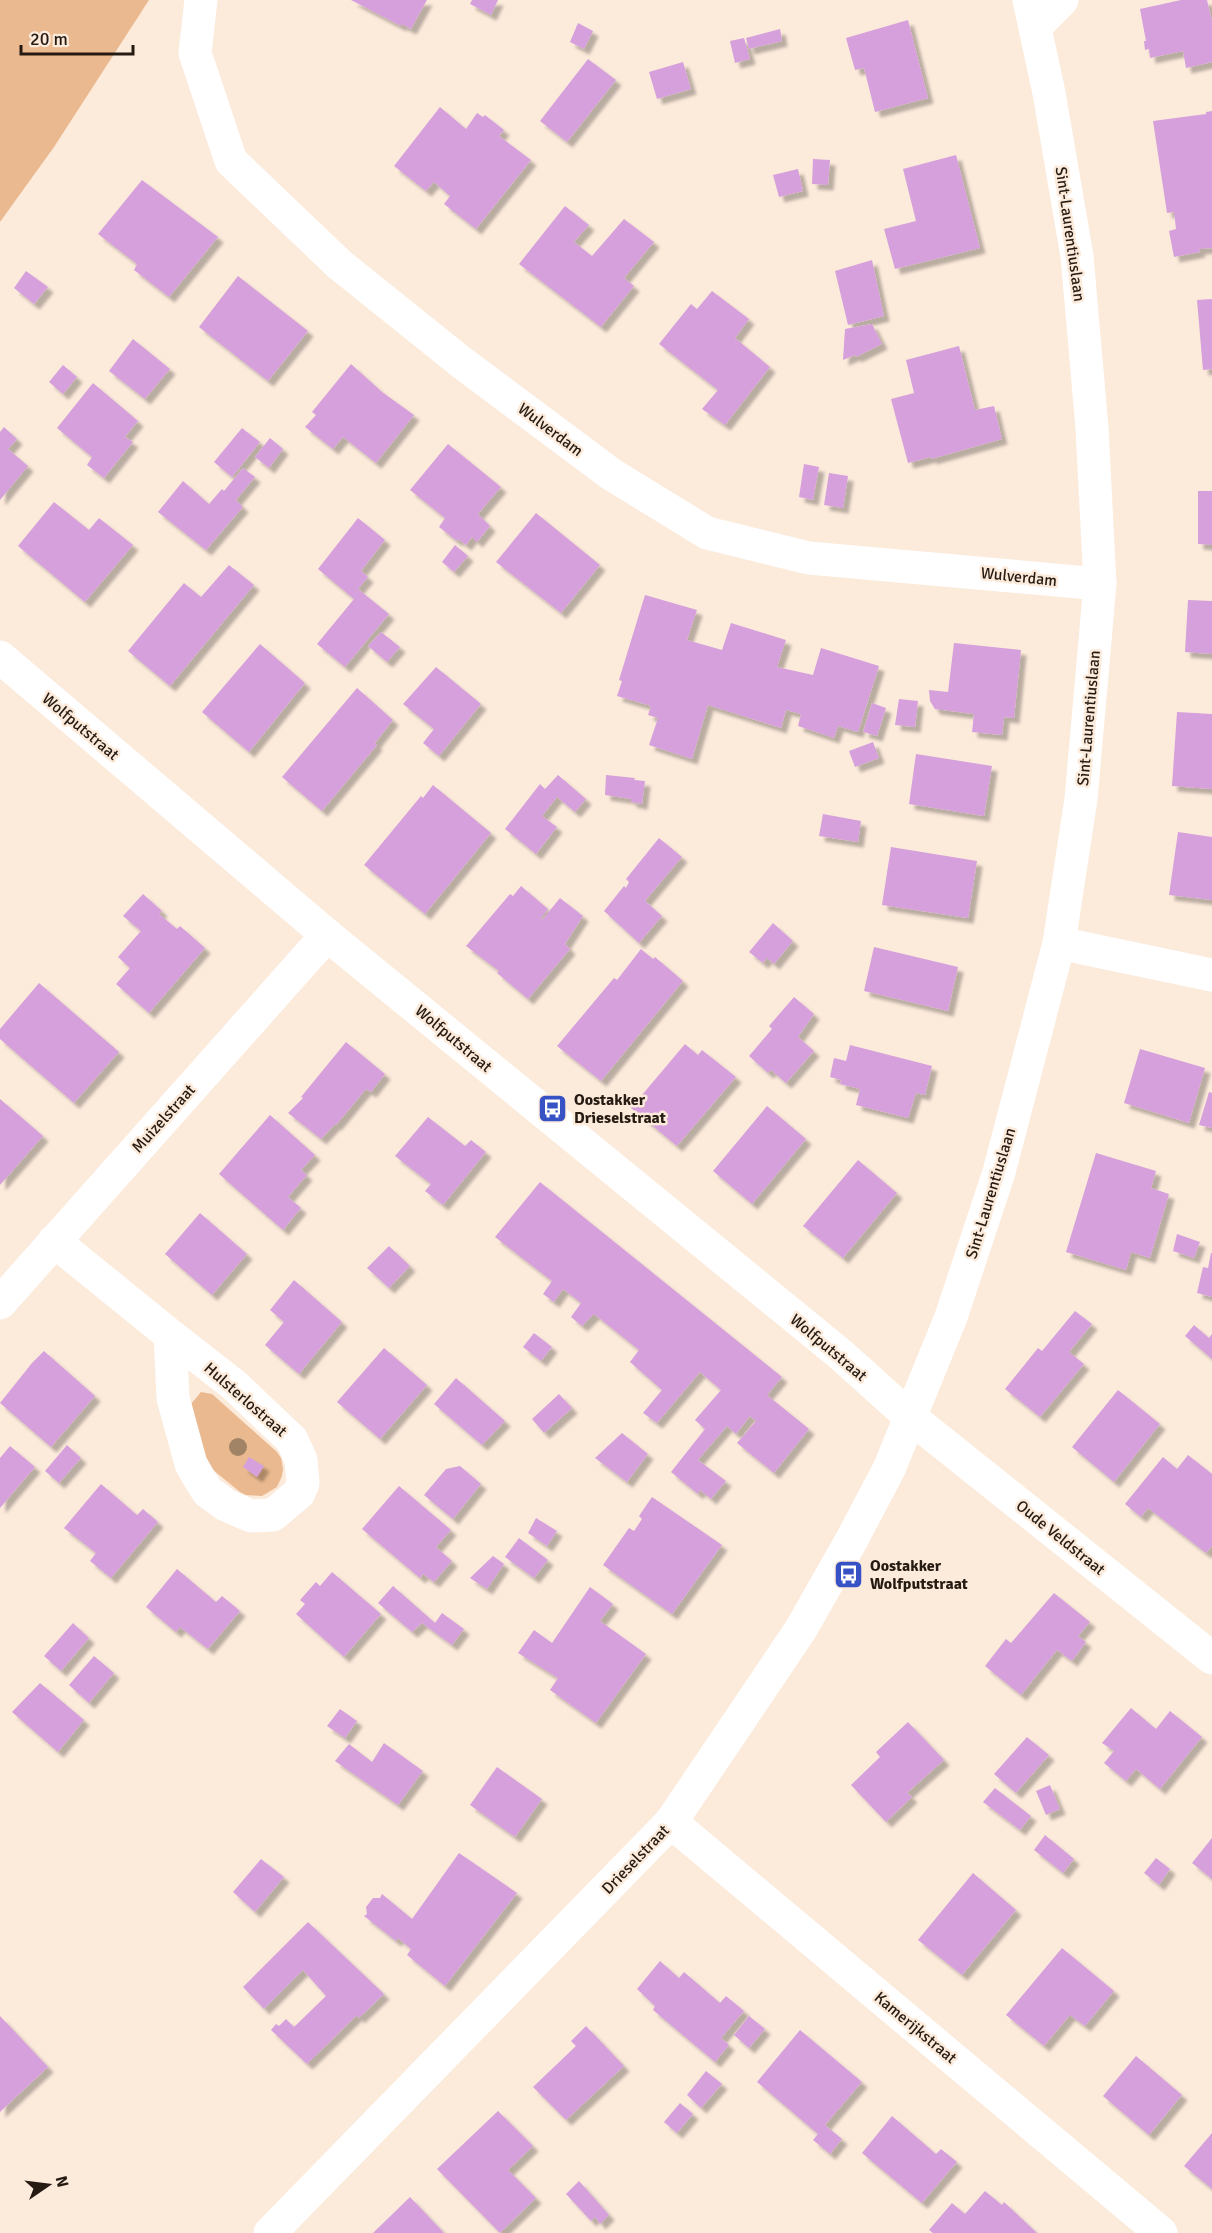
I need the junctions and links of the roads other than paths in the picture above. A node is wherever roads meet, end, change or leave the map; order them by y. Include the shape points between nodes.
1 (201, 0) edge
2 (1062, 0) edge
3 (1032, 14) edge
4 (1100, 584) junction
5 (0, 657) edge
6 (327, 935) junction
7 (1059, 942) junction
8 (1212, 975) edge
9 (54, 1241) junction
10 (0, 1303) edge
11 (170, 1335) junction
12 (909, 1416) junction
13 (1212, 1658) edge
14 (671, 1822) junction
15 (270, 2233) edge
16 (1161, 2233) edge

1 - 4 street, Wulverdam via 195,53 231,161 340,265 611,474 707,533 809,558
2 - 3 street
3 - 4 street, Sint-Laurentiuslaan via 1077,256
4 - 7 street, Sint-Laurentiuslaan via 1081,799
5 - 6 street, Wolfputstraat
6 - 9 street, Muizelstraat
6 - 12 street, Wolfputstraat via 840,1354
7 - 8 street
7 - 12 street, Sint-Laurentiuslaan via 999,1172 951,1317
9 - 10 street, Muizelstraat
9 - 11 street, Hulsterlostraat
11 - 11 street, Hulsterlostraat via 234,1385 292,1440 301,1460 303,1483 292,1502 273,1515 251,1516 226,1505 208,1492 199,1478 191,1464 173,1398
12 - 13 street, Oude Veldstraat
12 - 14 street, Drieselstraat via 889,1469 801,1629
14 - 15 street, Drieselstraat
14 - 16 street, Kamerijkstraat

